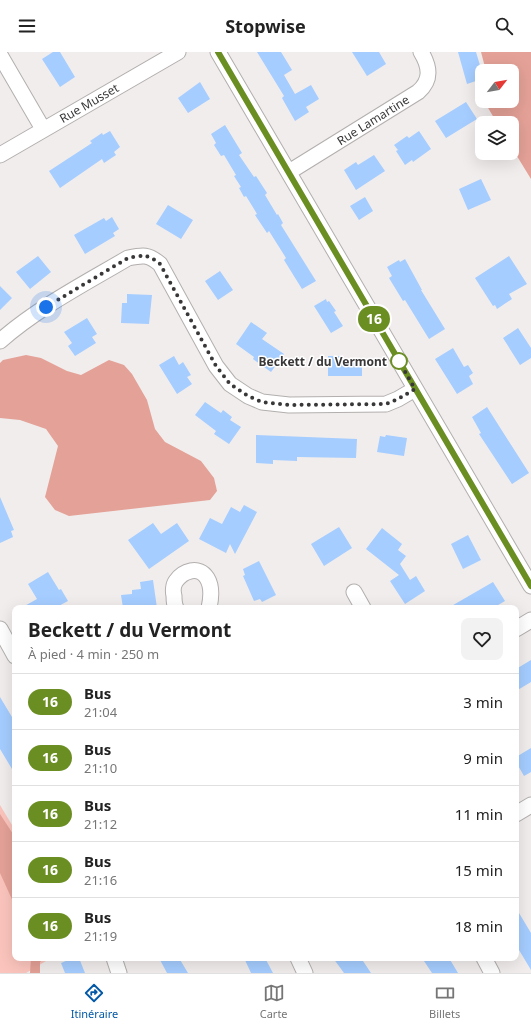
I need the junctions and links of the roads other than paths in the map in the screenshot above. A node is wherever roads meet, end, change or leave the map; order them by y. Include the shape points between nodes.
1 (178, 52) edge
2 (218, 52) edge
3 (421, 52) edge
4 (0, 55) edge
5 (43, 129) junction
6 (0, 155) edge
7 (289, 172) junction
8 (0, 341) edge
9 (415, 389) junction
10 (531, 586) edge
11 (354, 592) dead end
12 (174, 605) edge
13 (209, 605) edge
14 (361, 605) edge
15 (531, 620) edge
16 (519, 627) edge
17 (0, 629) edge
18 (12, 651) edge
19 (531, 805) edge
20 (519, 812) edge
21 (115, 961) edge
22 (299, 961) edge
23 (486, 961) edge
24 (119, 973) edge
25 (305, 973) edge
26 (492, 973) edge

1 - 5 street, Rue Musset
2 - 7 street
3 - 7 street, Rue Lamartine via 428,69 425,86
4 - 5 street
5 - 6 street, Rue Musset
7 - 9 street
8 - 9 street via 55,301 128,258 141,255 160,264 216,366 230,384 248,396 262,402 289,405 386,404
9 - 10 street
11 - 14 street
12 - 13 street via 175,582 182,574 191,570 207,576 210,585
15 - 16 street
17 - 18 street
19 - 20 street
21 - 24 street
22 - 25 street
23 - 26 street

